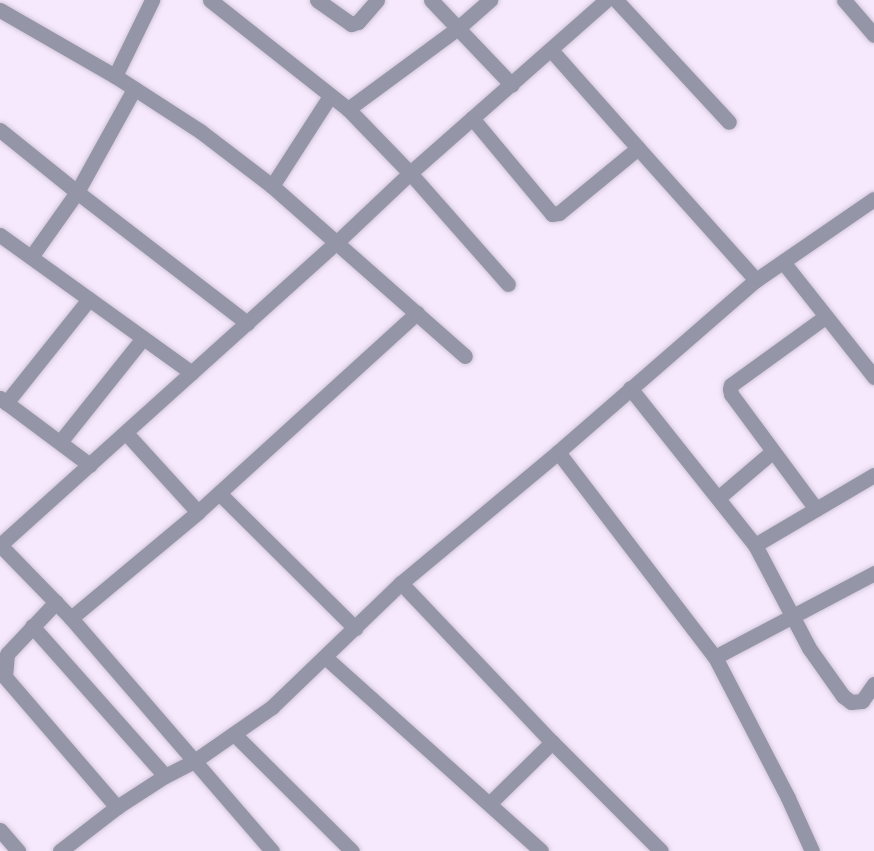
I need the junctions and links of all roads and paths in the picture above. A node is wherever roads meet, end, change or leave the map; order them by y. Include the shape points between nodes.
1 (152, 0) edge
2 (210, 0) edge
3 (317, 0) edge
4 (377, 0) edge
5 (432, 0) edge
6 (490, 0) edge
7 (606, 0) edge
8 (616, 0) edge
9 (844, 0) edge
10 (0, 10) edge
11 (458, 28) junction
12 (874, 35) edge
13 (551, 50) junction
14 (115, 76) junction
15 (512, 85) junction
16 (134, 88) junction
17 (330, 96) junction
18 (348, 109) junction
19 (472, 118) junction
20 (729, 122) dead end
21 (0, 130) edge
22 (638, 148) junction
23 (410, 173) junction
24 (272, 186) junction
25 (76, 192) junction
26 (874, 199) edge
27 (0, 235) edge
28 (338, 242) junction
29 (31, 257) junction
30 (783, 262) junction
31 (756, 280) junction
32 (508, 284) dead end
33 (89, 299) junction
34 (417, 313) junction
35 (825, 316) junction
36 (247, 323) junction
37 (143, 338) junction
38 (465, 356) dead end
39 (192, 373) junction
40 (874, 377) edge
41 (630, 388) junction
42 (3, 401) edge
43 (126, 433) junction
44 (60, 442) junction
45 (773, 451) junction
46 (558, 452) junction
47 (90, 465) junction
48 (874, 475) edge
49 (219, 493) junction
50 (718, 498) junction
51 (816, 509) junction
52 (198, 512) junction
53 (755, 545) junction
54 (874, 573) edge
55 (401, 583) junction
56 (56, 602) junction
57 (792, 615) junction
58 (71, 618) junction
59 (32, 626) junction
60 (355, 628) junction
61 (325, 657) junction
62 (715, 657) junction
63 (874, 684) edge
64 (234, 734) junction
65 (552, 742) junction
66 (193, 762) junction
67 (165, 776) junction
68 (490, 803) junction
69 (117, 807) junction
70 (0, 830) edge
71 (18, 851) edge
72 (60, 851) edge
73 (272, 851) edge
74 (352, 851) edge
75 (541, 851) edge
76 (662, 851) edge
77 (812, 851) edge

1 - 14 street
2 - 17 street
3 - 4 street via 351,24 358,22
5 - 11 street
6 - 11 street
7 - 13 street
8 - 20 street
9 - 12 street
10 - 14 street
11 - 15 street
11 - 18 street
13 - 15 street
13 - 22 street
14 - 16 street
15 - 19 street
16 - 24 street via 200,131
16 - 25 street
17 - 18 street
17 - 24 street
18 - 23 street
19 - 22 street via 552,214 559,213
19 - 23 street
21 - 25 street
22 - 31 street
23 - 28 street
23 - 32 street
24 - 28 street
25 - 29 street
25 - 36 street
26 - 30 street
27 - 29 street
28 - 34 street
28 - 36 street
29 - 33 street
30 - 31 street
30 - 35 street
31 - 41 street
33 - 37 street
33 - 42 street
34 - 38 street
34 - 49 street
35 - 40 street
35 - 45 street via 730,386 731,394
36 - 39 street
37 - 39 street
37 - 44 street
39 - 43 street
41 - 46 street
41 - 50 street
42 - 44 street
43 - 47 street
43 - 52 street
44 - 47 street
45 - 50 street
45 - 51 street
46 - 55 street
46 - 62 street
47 - 56 street via 0,545
48 - 51 street
49 - 52 street
49 - 60 street
50 - 53 street
51 - 53 street
52 - 58 street
53 - 57 street
54 - 57 street
55 - 60 street
55 - 65 street
56 - 58 street
56 - 59 street
57 - 62 street
57 - 63 street via 821,667 847,700 862,701
58 - 66 street
59 - 67 street
59 - 69 street via 7,654 5,677
60 - 61 street
61 - 64 street via 272,707
61 - 68 street
62 - 77 street via 789,798
64 - 66 street
64 - 74 street
65 - 68 street
65 - 76 street
66 - 67 street
66 - 73 street
67 - 69 street
68 - 75 street
69 - 72 street
70 - 71 street

